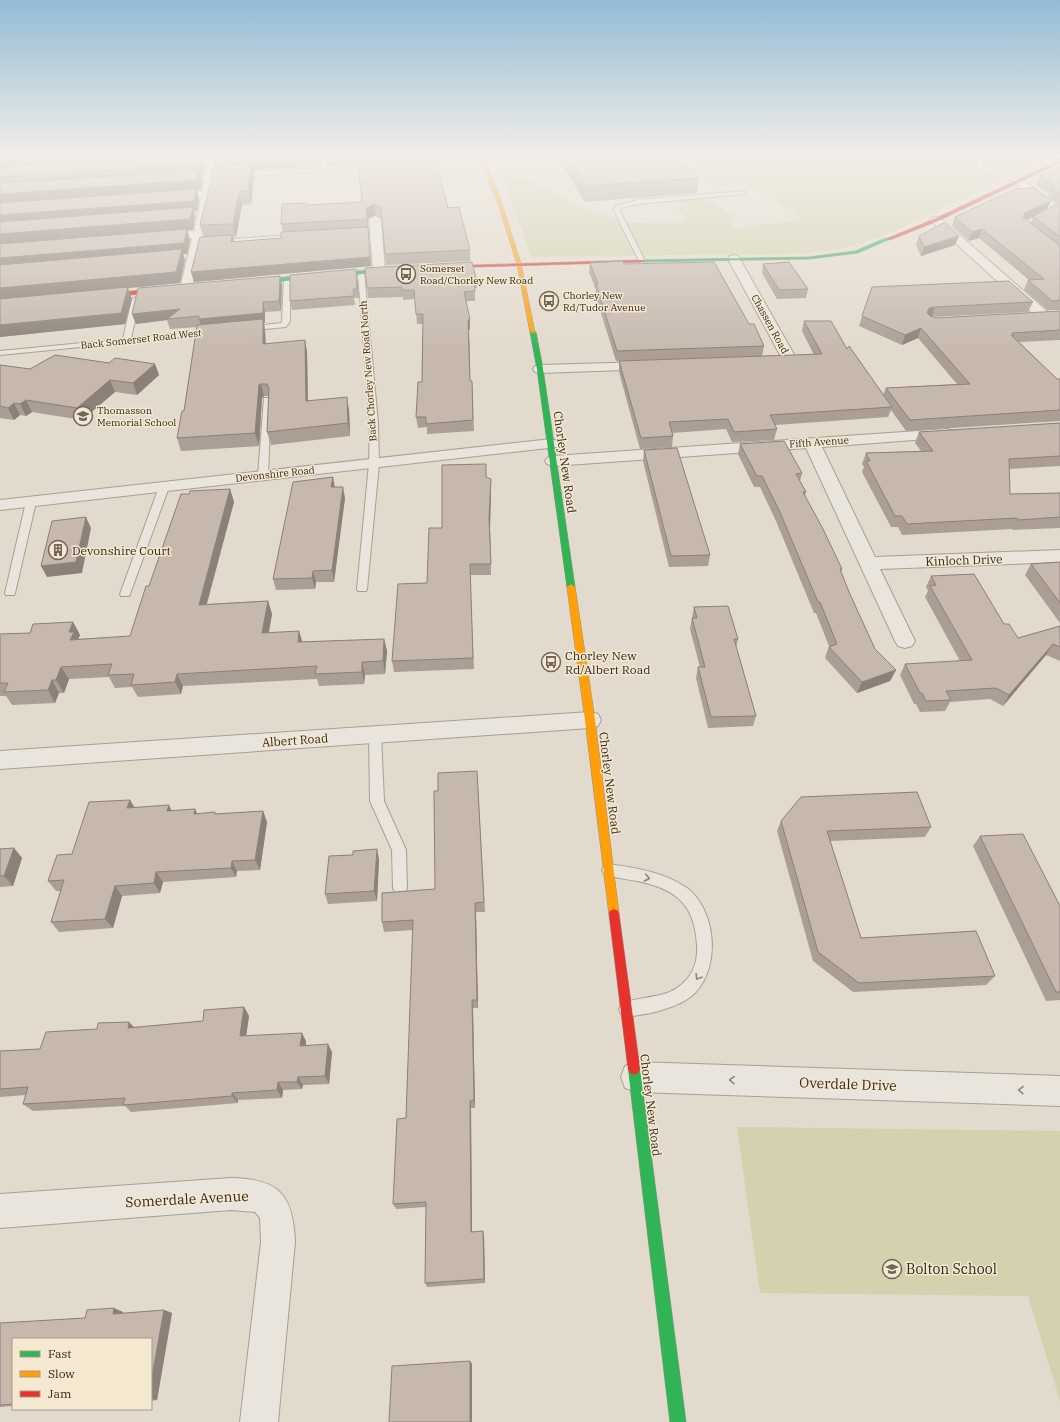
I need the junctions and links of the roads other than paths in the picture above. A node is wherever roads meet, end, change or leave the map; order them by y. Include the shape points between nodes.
1 (199, 221) edge
2 (374, 221) edge
3 (506, 221) edge
4 (622, 221) edge
5 (933, 221) edge
6 (938, 221) edge
7 (1031, 221) edge
8 (1036, 236) edge
9 (151, 238) edge
10 (287, 238) edge
11 (200, 240) junction
12 (212, 242) edge
13 (734, 260) junction
14 (642, 261) junction
15 (519, 264) junction
16 (432, 268) edge
17 (402, 269) edge
18 (380, 270) junction
19 (360, 272) junction
20 (287, 279) junction
21 (240, 283) edge
22 (183, 288) joint
23 (138, 292) junction
24 (92, 296) edge
25 (1029, 317) edge
26 (244, 329) edge
27 (220, 332) edge
28 (126, 341) junction
29 (0, 353) edge
30 (745, 363) edge
31 (658, 366) edge
32 (540, 370) junction
33 (267, 400) edge
34 (959, 434) edge
35 (812, 443) junction
36 (551, 444) junction
37 (553, 461) junction
38 (374, 464) junction
39 (263, 476) junction
40 (164, 487) junction
41 (31, 502) junction
42 (0, 505) edge
43 (1060, 556) edge
44 (868, 563) junction
45 (362, 589) dead end
46 (10, 593) dead end
47 (125, 594) dead end
48 (905, 641) dead end
49 (590, 720) junction
50 (375, 735) junction
51 (0, 760) edge
52 (609, 870) junction
53 (400, 888) dead end
54 (627, 1010) junction
55 (636, 1077) junction
56 (1060, 1091) edge
57 (0, 1211) edge
58 (259, 1422) edge
59 (678, 1422) edge

1 - 11 street
2 - 18 street via 372,233
3 - 15 main road, Chorley New Road
4 - 14 lane
5 - 13 main road via 856,252 809,258
6 - 25 street via 1049,316
7 - 8 lane via 1024,226
9 - 11 street
10 - 12 lane
11 - 22 street via 189,257
13 - 14 main road
13 - 30 street, Chassen Road via 789,358 784,361
14 - 15 main road
15 - 16 main road
15 - 32 main road, Chorley New Road
17 - 18 main road
18 - 19 main road
19 - 20 main road
19 - 38 lane, Back Chorley New Road North via 374,423
20 - 21 main road
20 - 26 lane via 286,321 283,325
22 - 23 main road
23 - 24 main road
23 - 28 lane
27 - 28 lane, Back Somerset Road West
28 - 29 lane, Back Somerset Road West
31 - 32 street
32 - 36 main road, Chorley New Road
33 - 39 lane
34 - 35 street, Fifth Avenue
35 - 37 street, Fifth Avenue
35 - 44 street
36 - 37 main road, Chorley New Road
36 - 38 street, Devonshire Road
37 - 49 main road, Chorley New Road
38 - 39 street, Devonshire Road
38 - 45 lane, Back Chorley New Road North
39 - 40 street, Devonshire Road
40 - 41 street, Devonshire Road
40 - 47 lane
41 - 42 street, Devonshire Road
41 - 46 lane
43 - 44 street, Kinloch Drive
44 - 48 street
49 - 50 street, Albert Road
49 - 52 main road, Chorley New Road
50 - 51 street, Albert Road
50 - 53 lane via 376,793 399,850
52 - 54 main road, Chorley New Road
52 -> 54 lane via 654,879 676,888 693,904 702,927 704,952 701,974 690,988 672,1000
54 - 55 main road, Chorley New Road
56 -> 55 street, Overdale Drive
55 - 59 main road, Chorley New Road
57 - 58 street, Somerdale Avenue via 231,1194 264,1198 272,1204 278,1222 278,1242

